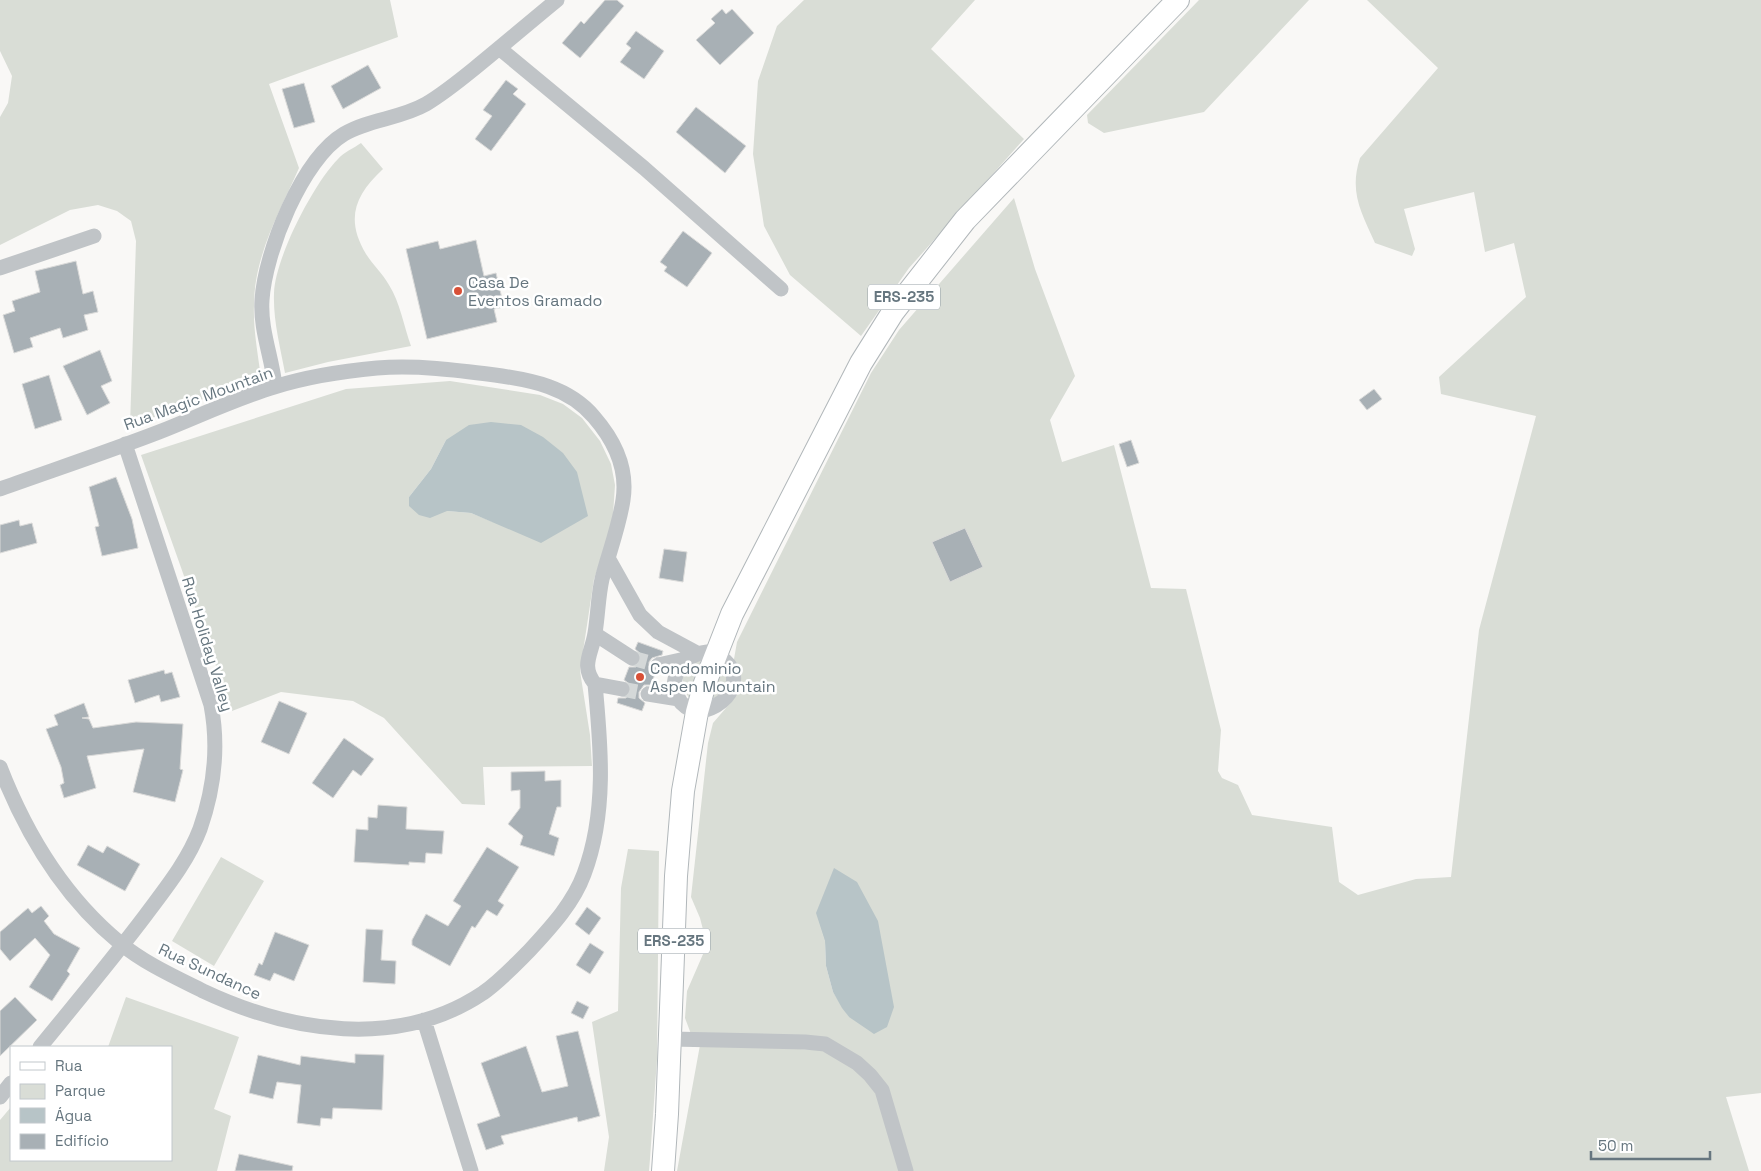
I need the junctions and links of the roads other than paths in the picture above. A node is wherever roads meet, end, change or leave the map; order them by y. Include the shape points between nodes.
1 (557, 0) edge
2 (1178, 0) edge
3 (499, 48) junction
4 (94, 236) dead end
5 (0, 268) edge
6 (781, 289) dead end
7 (275, 386) junction
8 (125, 444) junction
9 (0, 489) edge
10 (608, 558) junction
11 (595, 634) junction
12 (699, 655) junction
13 (632, 658) tunnel mouth
14 (658, 665) tunnel mouth
15 (595, 684) junction
16 (622, 689) tunnel mouth
17 (648, 694) tunnel mouth
18 (688, 706) junction
19 (0, 767) edge
20 (123, 945) junction
21 (424, 1020) junction
22 (671, 1039) junction
23 (41, 1046) edge
24 (10, 1084) edge
25 (0, 1097) edge
26 (471, 1171) edge
27 (663, 1171) edge
28 (906, 1171) edge

1 - 3 street
2 - 12 main road, ERS-235 via 965,220 893,312 861,363 732,614
3 - 6 street via 644,168
3 - 7 street via 426,104 343,134 303,177 273,251 262,300 263,324
4 - 5 street
7 - 8 street, Rua Magic Mountain
7 - 10 street, Rua Magic Mountain via 336,373 413,366 526,380 566,394 586,408 602,426 619,454 624,496
8 - 9 street, Rua Magic Mountain
8 - 20 street, Rua Holiday Valley via 211,705 215,737 212,783 199,831 170,882
10 - 11 street, Rua Magic Mountain via 596,607
10 - 12 street via 640,615 658,632
11 - 13 street
11 - 15 street, Rua Sundance via 586,664 588,676
12 - 14 street
12 - 18 main road, ERS-235
12 - 18 street via 677,670 674,683
15 - 16 street
15 - 21 street, Rua Sundance via 601,772 596,828 584,876 550,930 508,973 482,994
17 - 18 street
18 - 22 main road, ERS-235 via 676,876
19 - 20 street, Rua Sundance via 36,843 56,874 80,905
20 - 21 street, Rua Sundance via 194,986 278,1019 313,1027 368,1030
20 - 23 street, Rua Holiday Valley
21 - 26 street
22 - 27 main road, ERS-235
22 - 28 street via 805,1042 825,1044 844,1054 857,1062 882,1090
24 - 25 street

